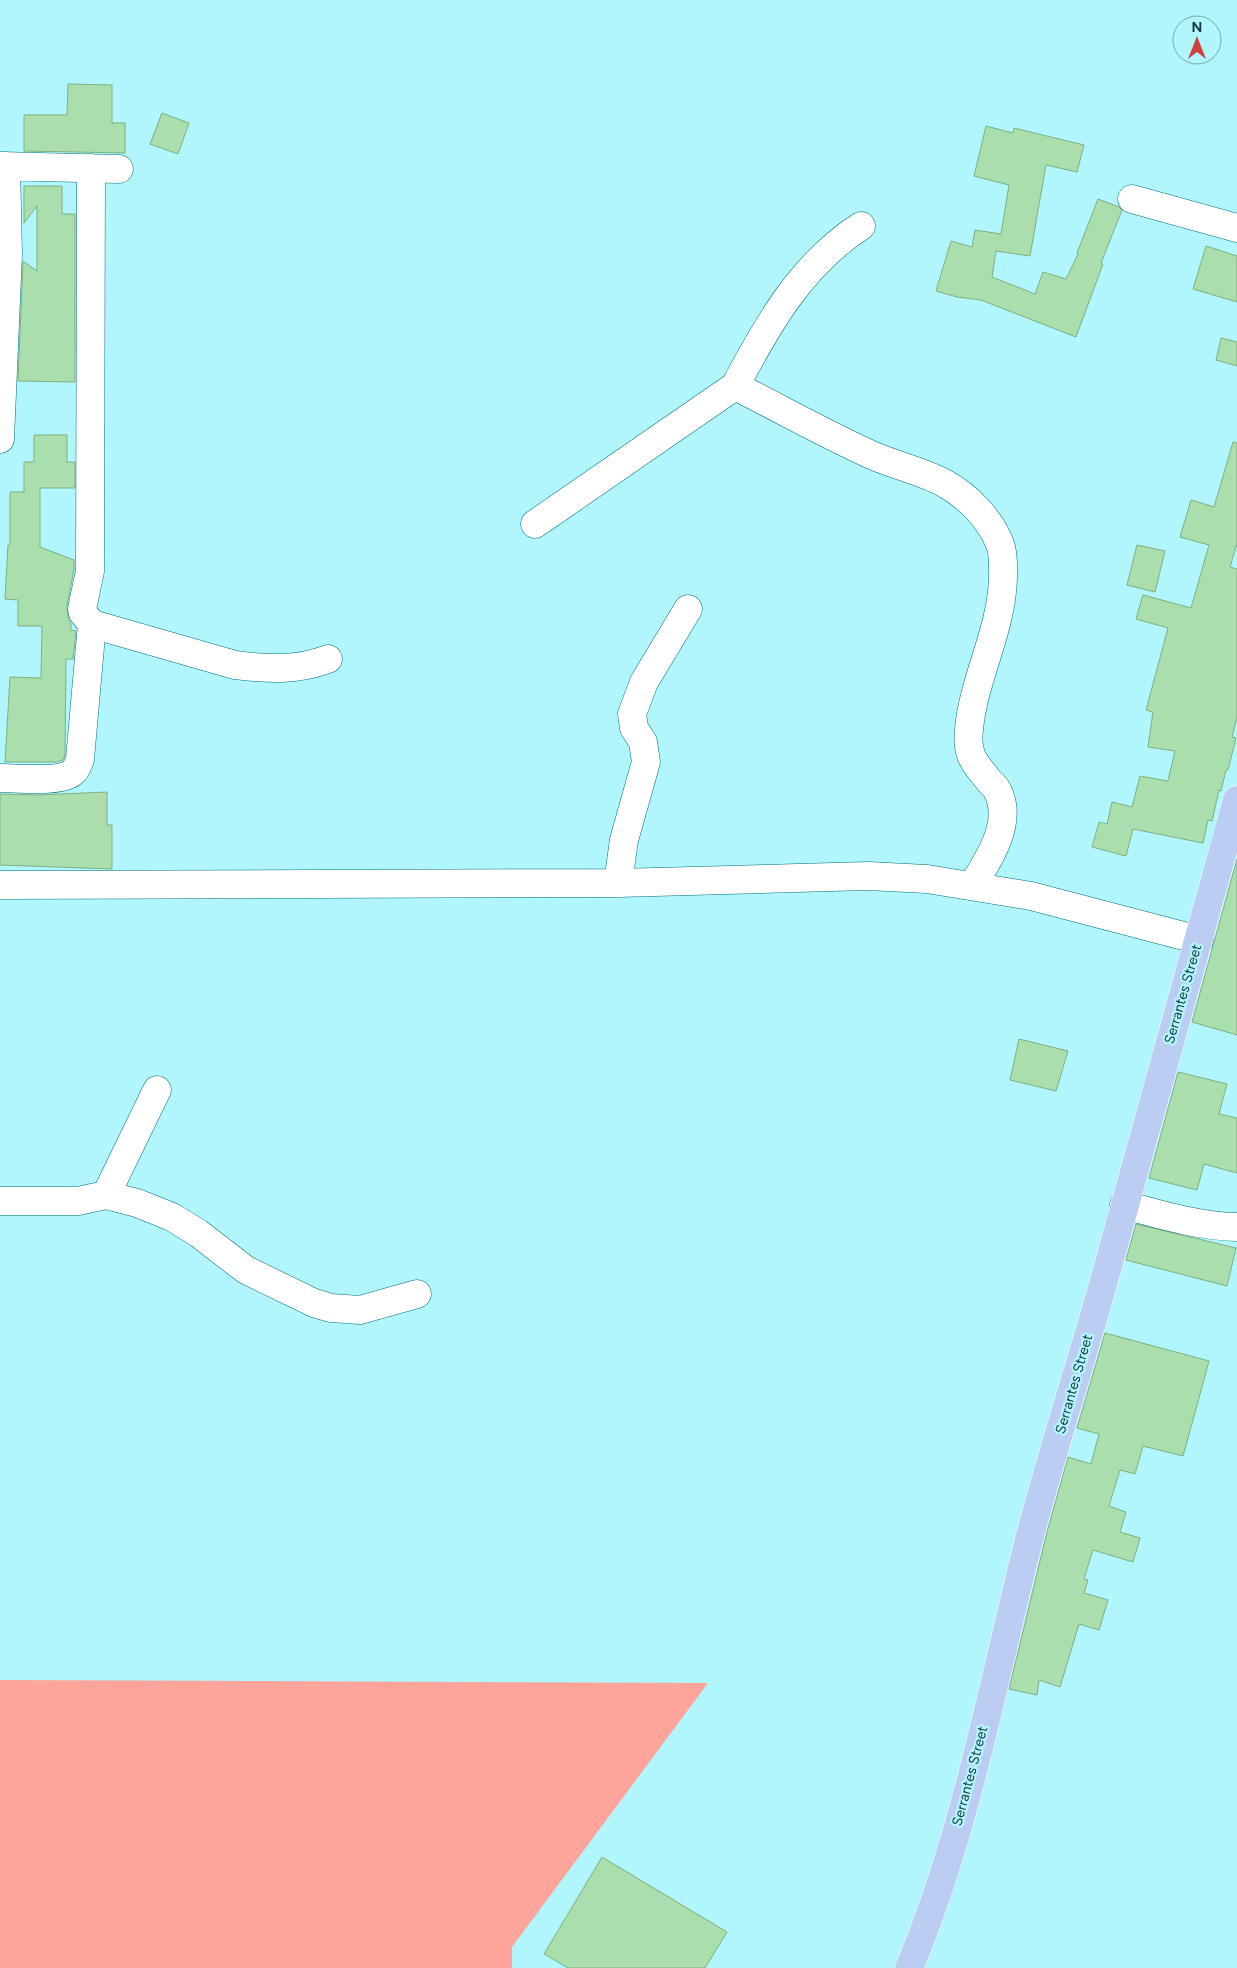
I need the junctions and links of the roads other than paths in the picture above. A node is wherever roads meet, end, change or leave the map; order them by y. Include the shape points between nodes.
1 (3, 166) edge
2 (91, 168) junction
3 (119, 169) dead end
4 (1132, 199) dead end
5 (861, 226) dead end
6 (1237, 228) edge
7 (735, 386) junction
8 (0, 439) edge
9 (534, 524) dead end
10 (688, 609) dead end
11 (92, 624) junction
12 (328, 659) dead end
13 (0, 778) edge
14 (1237, 800) edge
15 (618, 882) junction
16 (0, 885) edge
17 (973, 885) junction
18 (1198, 940) junction
19 (157, 1090) dead end
20 (106, 1195) junction
21 (0, 1201) edge
22 (1124, 1204) junction
23 (1237, 1227) edge
24 (417, 1294) dead end
25 (909, 1968) edge

1 - 2 street
1 - 8 street via 8,254
2 - 3 street
2 - 11 street via 90,571 82,609
4 - 6 street
5 - 7 street via 839,240 801,280 761,337
7 - 9 street
7 - 17 street via 874,456 945,483 975,506 1000,545 1003,580 1000,607 972,711 968,743 972,761 999,793 1001,826 995,848
10 - 15 street via 644,682 632,714 634,728 643,742 646,762 624,840
11 - 12 street via 235,665 299,668
11 - 13 street via 78,767 60,778
14 - 18 main road, Serrantes Street
15 - 16 street
15 - 17 street via 868,876
17 - 18 street via 1031,896
18 - 22 main road, Serrantes Street
19 - 20 street
20 - 21 street via 78,1202
20 - 24 street via 159,1210 198,1233 246,1270 314,1303 360,1310
22 - 23 street via 1184,1221 1214,1227
22 - 25 main road, Serrantes Street via 1033,1526 975,1764 923,1935

